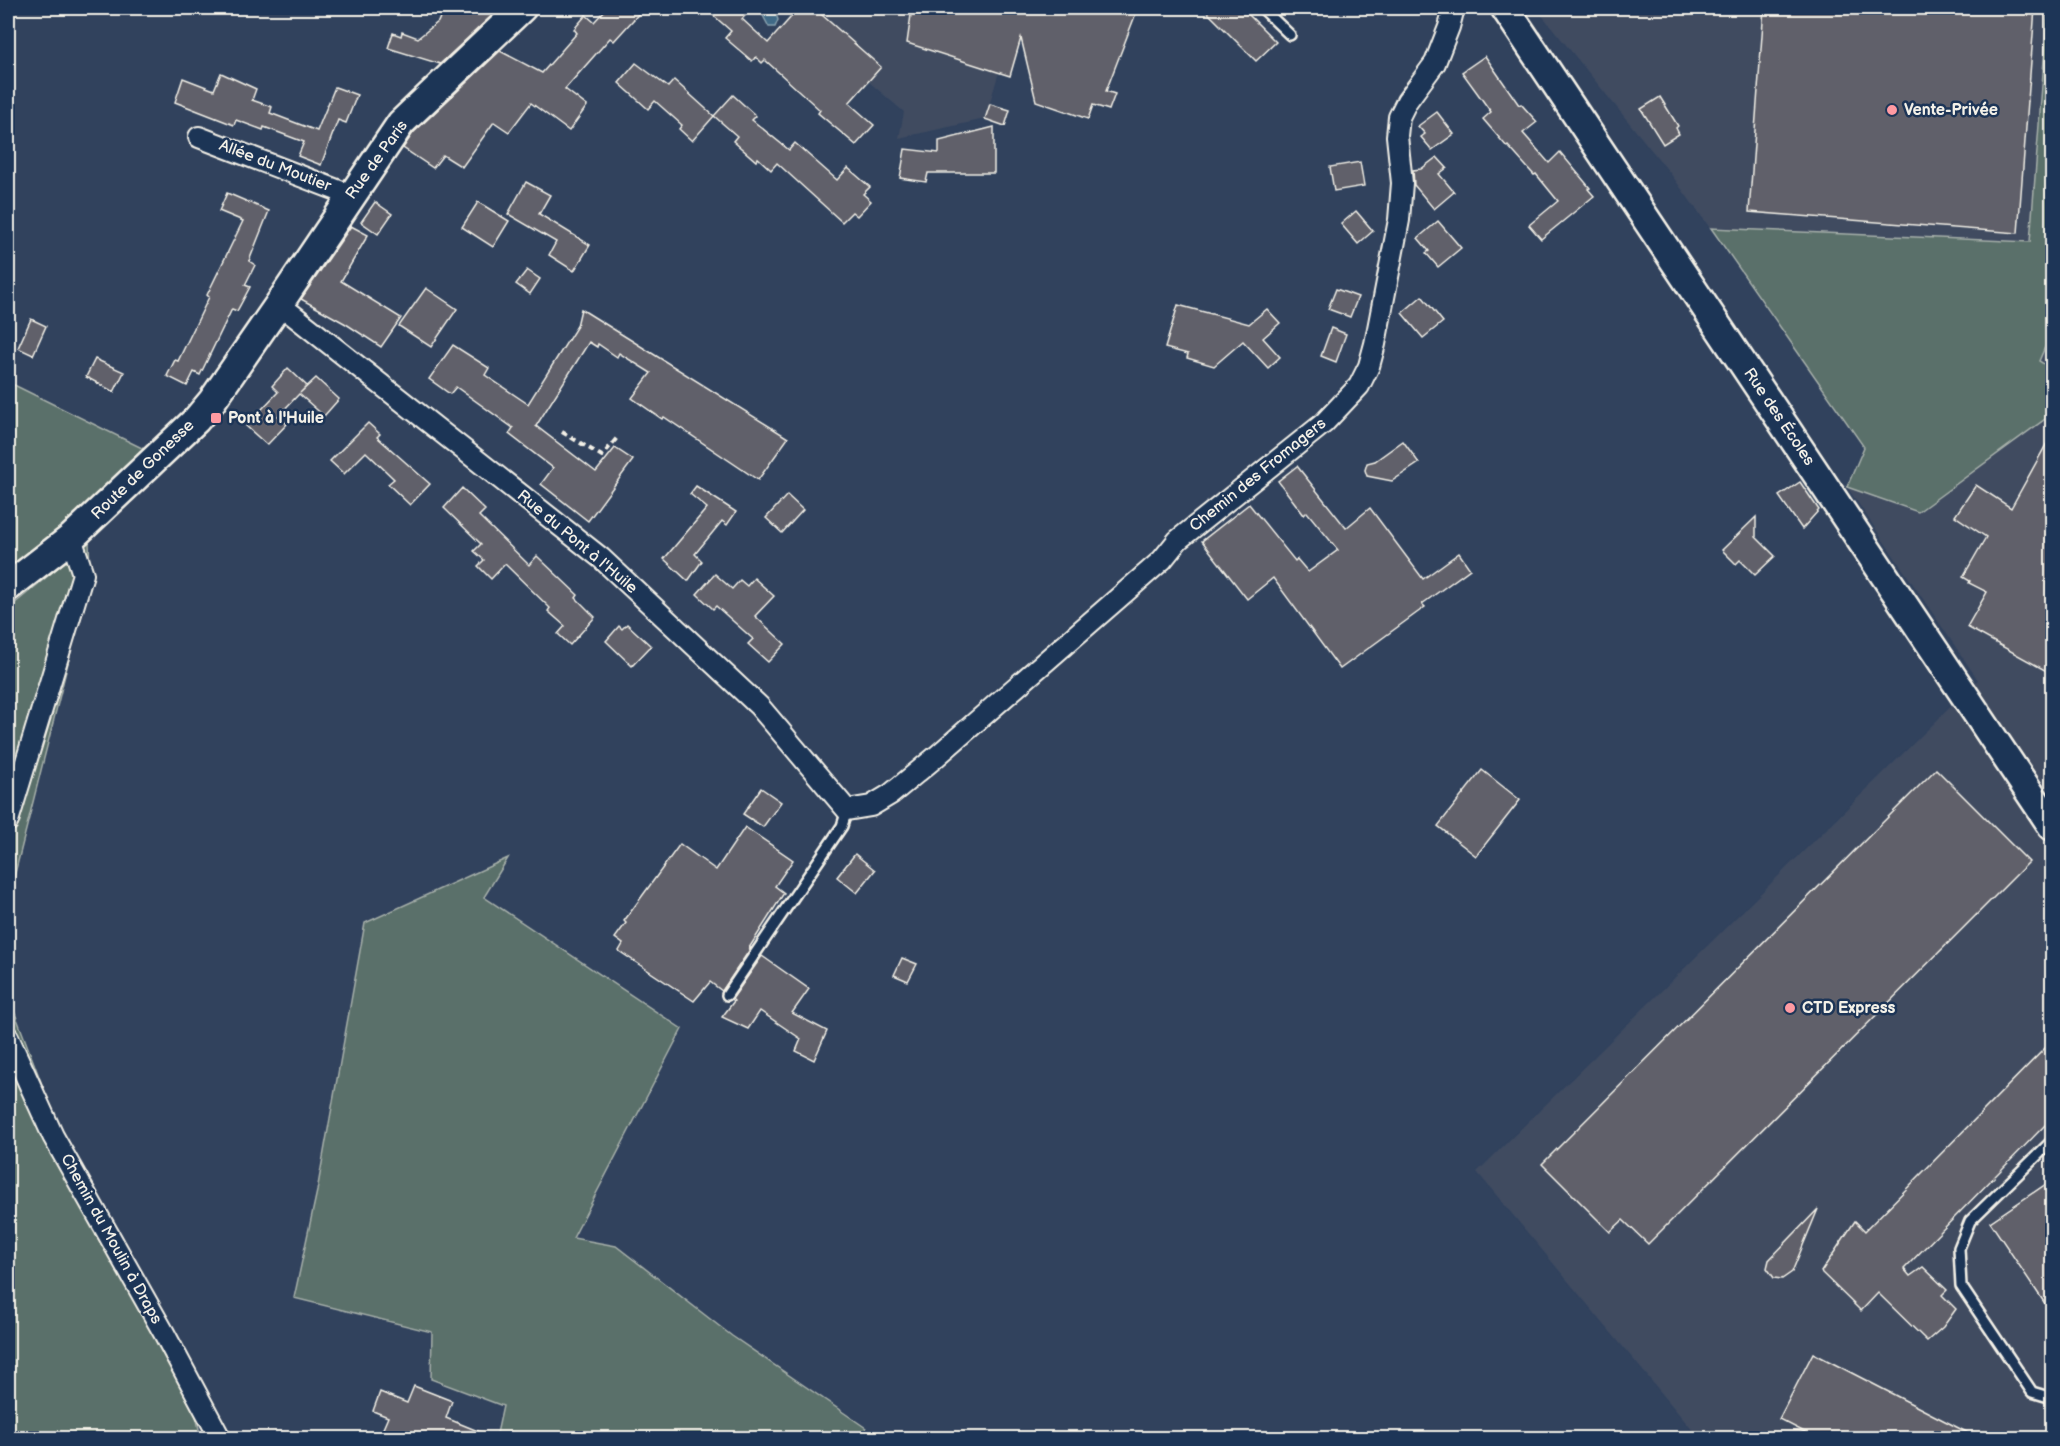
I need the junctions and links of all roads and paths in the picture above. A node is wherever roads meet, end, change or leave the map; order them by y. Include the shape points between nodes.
1 (522, 8) edge
2 (1262, 8) edge
3 (1454, 8) edge
4 (1505, 8) edge
5 (1290, 34) dead end
6 (199, 137) dead end
7 (351, 195) junction
8 (279, 304) junction
9 (562, 432) dead end
10 (617, 438) dead end
11 (72, 538) junction
12 (8, 587) edge
13 (847, 810) junction
14 (8, 820) edge
15 (2052, 826) edge
16 (727, 995) dead end
17 (8, 1037) edge
18 (2052, 1141) edge
19 (2052, 1398) edge
20 (220, 1438) edge

1 - 7 street, Rue de Paris via 401,123
2 - 5 lane
3 - 13 street, Chemin des Fromagers via 1435,63 1399,117 1399,220 1375,344 1359,386 1324,423 1178,540 1162,560 937,756 871,806
4 - 15 street, Rue des Écoles
6 - 7 street, Allée du Moutier
7 - 8 street, Rue de Paris
8 - 11 street, Route de Gonesse via 196,420
8 - 13 street, Rue du Pont à l'Huile via 601,558 759,706
9 - 10 path via 602,456
11 - 12 street, Route de Gonesse
11 - 14 street via 83,574
13 - 16 lane via 842,826
17 - 20 street, Chemin du Moulin à Draps via 53,1136
18 - 19 lane via 1970,1221 1959,1248 1961,1286 2032,1392

